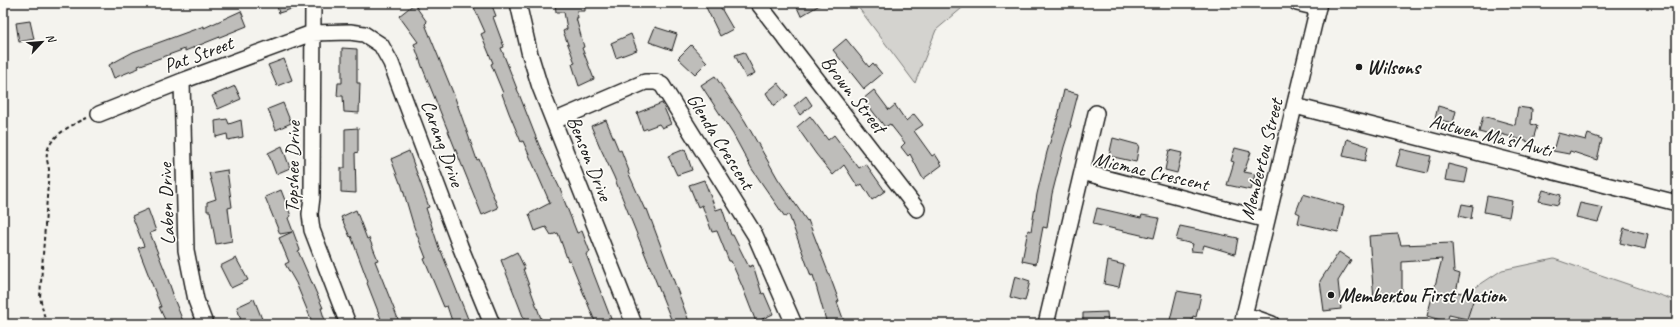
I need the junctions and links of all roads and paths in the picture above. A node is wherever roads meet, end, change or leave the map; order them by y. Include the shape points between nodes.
1 (313, 3) edge
2 (518, 3) edge
3 (758, 3) edge
4 (1297, 3) edge
5 (1319, 6) edge
6 (312, 33) junction
7 (182, 81) junction
8 (1295, 106) junction
9 (1096, 113) dead end
10 (99, 114) joint
11 (554, 121) junction
12 (1082, 172) junction
13 (1677, 203) edge
14 (917, 209) dead end
15 (1267, 220) junction
16 (1243, 319) edge
17 (46, 324) edge
18 (205, 324) edge
19 (348, 324) edge
20 (492, 324) edge
21 (634, 324) edge
22 (794, 324) edge
23 (1046, 324) edge
24 (1272, 324) edge

1 - 6 street, Topshee Drive
2 - 11 street, Benson Drive via 533,65
3 - 14 street, Brown Street
4 - 5 street
5 - 8 street, Membertou Street
6 - 7 street, Pat Street
6 - 19 street, Topshee Drive via 310,214 312,230
6 - 20 street, Carang Drive via 357,32 371,37 384,48
7 - 10 street, Pat Street
7 - 18 street, Laben Drive via 186,250 196,300
8 - 13 street, Autwen Ma'sl Awti
8 - 15 street, Membertou Street
9 - 12 street
10 - 17 path via 74,124 51,142 46,154 49,169 40,297
11 - 21 street, Benson Drive
11 - 22 street, Glenda Crescent via 645,82 662,85 756,235
12 - 15 street, Micmac Crescent
12 - 23 street, Micmac Crescent
15 - 16 street, Membertou Street
16 - 24 street

